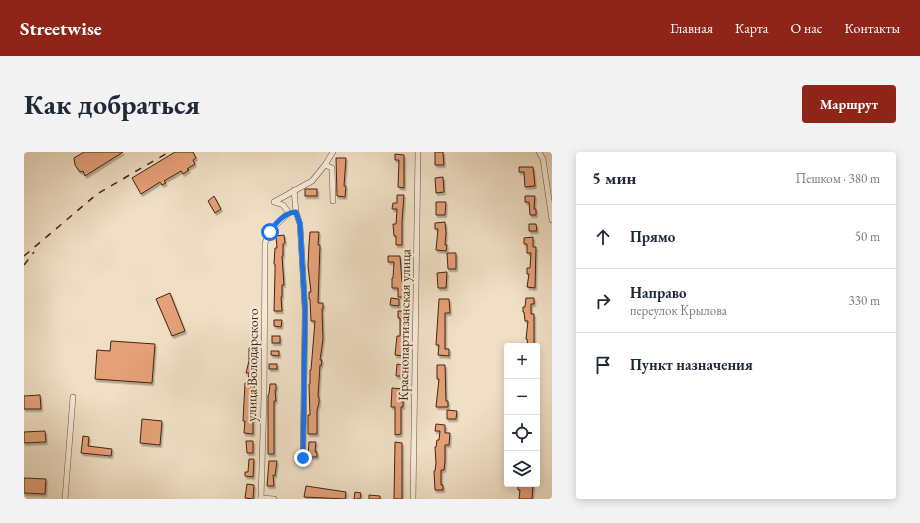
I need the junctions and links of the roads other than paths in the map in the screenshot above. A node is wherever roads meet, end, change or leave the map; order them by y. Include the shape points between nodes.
1 (334, 152) edge
2 (418, 152) edge
3 (539, 152) edge
4 (326, 165) junction
5 (294, 190) junction
6 (333, 201) dead end
7 (296, 212) junction
8 (289, 213) junction
9 (552, 220) edge
10 (73, 397) dead end
11 (303, 458) dead end
12 (65, 499) edge
13 (261, 499) edge
14 (274, 499) edge
15 (413, 499) edge

1 - 4 street
2 - 15 street, Краснопартизанская улица
3 - 9 street via 543,159
4 - 5 street via 312,181
4 - 6 street via 332,168
5 - 7 street
5 - 8 street via 274,202 283,205
7 - 8 street
7 - 11 street via 300,224 305,310
8 - 13 street, улица Володарского via 276,224 265,243
10 - 12 street
13 - 14 street

